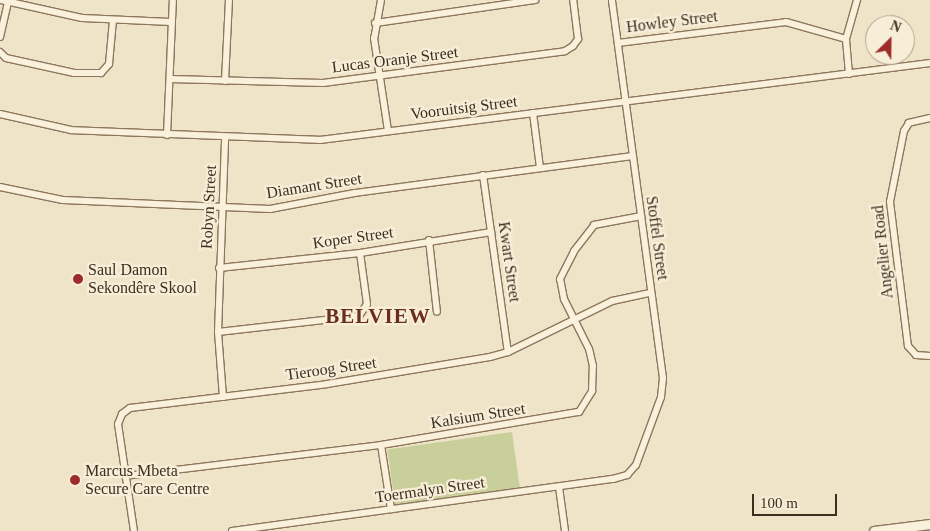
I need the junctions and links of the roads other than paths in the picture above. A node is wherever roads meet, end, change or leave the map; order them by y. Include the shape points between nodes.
1 (173, 0) edge
2 (229, 0) edge
3 (381, 0) edge
4 (535, 0) edge
5 (573, 0) edge
6 (612, 0) edge
7 (857, 0) edge
8 (5, 1) edge
9 (113, 20) junction
10 (171, 22) junction
11 (375, 23) junction
12 (0, 37) edge
13 (846, 39) junction
14 (618, 43) junction
15 (0, 52) edge
16 (930, 63) edge
17 (849, 74) junction
18 (379, 78) junction
19 (170, 79) junction
20 (225, 81) junction
21 (625, 101) junction
22 (533, 113) junction
23 (0, 114) edge
24 (930, 118) edge
25 (388, 131) junction
26 (167, 135) junction
27 (225, 138) junction
28 (632, 156) junction
29 (540, 168) junction
30 (483, 175) junction
31 (0, 187) edge
32 (222, 207) junction
33 (641, 216) junction
34 (491, 232) junction
35 (429, 240) junction
36 (360, 253) junction
37 (220, 268) junction
38 (651, 294) junction
39 (437, 312) dead end
40 (574, 319) junction
41 (218, 332) junction
42 (508, 352) junction
43 (930, 356) edge
44 (224, 397) junction
45 (381, 445) junction
46 (630, 472) joint
47 (126, 476) junction
48 (558, 487) junction
49 (391, 509) junction
50 (930, 524) edge
51 (134, 531) edge
52 (232, 531) edge
53 (565, 531) edge
54 (874, 531) edge

1 - 10 street
2 - 20 street
3 - 11 street
4 - 11 street
5 - 18 street, Lucas Oranje Street via 578,39 569,50
6 - 14 street, Stoffel Street
7 - 13 street
8 - 9 street via 82,18
8 - 12 street
9 - 10 street
9 - 15 street via 110,59 101,73 74,73 6,58
10 - 19 street
11 - 18 street
13 - 14 street, Howley Street via 786,22
13 - 17 street
14 - 21 street, Stoffel Street
16 - 17 street, Vooruitsig Street
17 - 21 street, Vooruitsig Street
18 - 20 street, Lucas Oranje Street via 314,84
18 - 25 street
19 - 20 street, Lucas Oranje Street
19 - 26 street
21 - 22 street, Vooruitsig Street
21 - 28 street, Stoffel Street
22 - 25 street, Vooruitsig Street
22 - 29 street
23 - 26 street, Vooruitsig Street via 71,130
24 - 43 street, Angelier Road via 909,123 904,131 890,202 908,346 917,356
25 - 27 street, Vooruitsig Street via 320,140
26 - 27 street, Vooruitsig Street
27 - 32 street, Robyn Street
28 - 29 street, Diamant Street
28 - 33 street, Stoffel Street
29 - 30 street, Diamant Street
30 - 32 street, Diamant Street via 348,194 281,208
30 - 34 street, Kwart Street
31 - 32 street, Diamant Street via 63,200
32 - 37 street, Robyn Street
33 - 38 street, Stoffel Street
33 - 40 street, Kalsium Street via 596,223 578,245 560,282
34 - 35 street, Koper Street
34 - 42 street, Kwart Street
35 - 36 street, Koper Street
35 - 39 street
36 - 37 street, Koper Street
36 - 41 street via 367,304 359,316
37 - 41 street, Robyn Street
38 - 40 street, Tieroog Street via 612,301
38 - 46 street, Stoffel Street via 663,389 639,460
40 - 42 street, Tieroog Street
40 - 45 street, Kalsium Street via 593,366 592,391 579,412
41 - 44 street, Robyn Street
42 - 44 street, Tieroog Street via 363,379
44 - 47 street, Tieroog Street via 138,406 124,412 118,424
45 - 47 street, Kalsium Street
45 - 49 street
46 - 48 street, Toermalyn Street via 618,478
47 - 51 street, Tieroog Street
48 - 49 street, Toermalyn Street
48 - 53 street
49 - 52 street, Toermalyn Street
50 - 54 street

